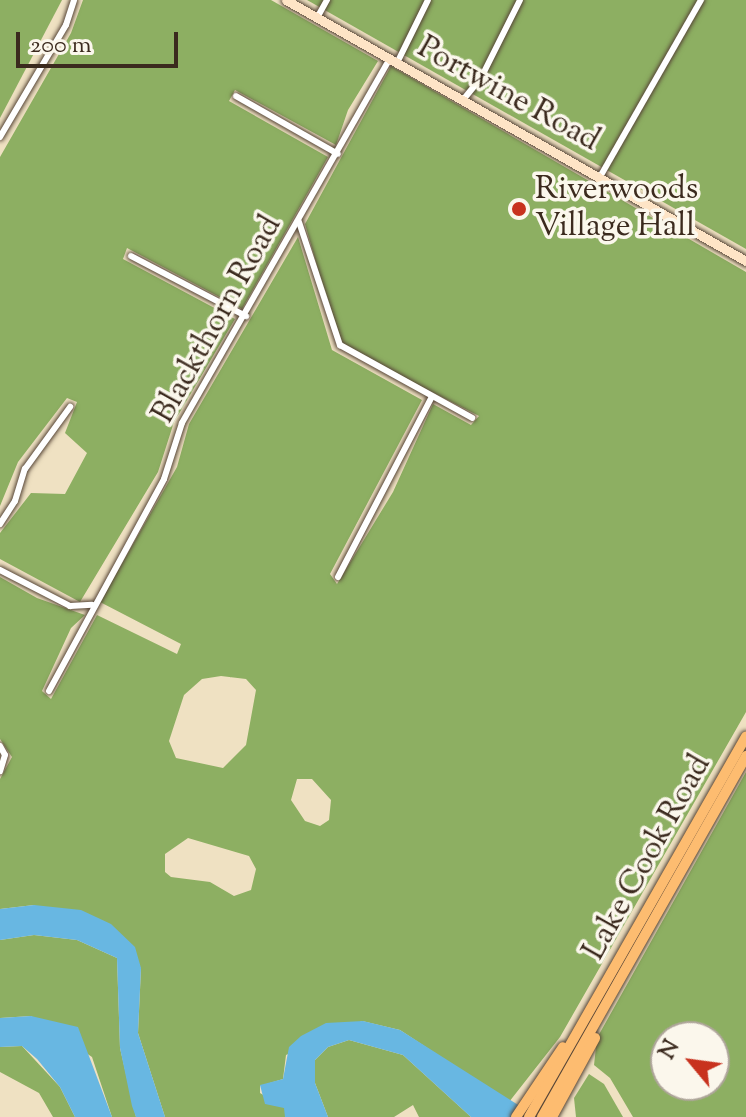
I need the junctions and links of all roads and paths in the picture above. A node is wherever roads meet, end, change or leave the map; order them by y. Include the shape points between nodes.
1 (74, 0) edge
2 (286, 0) edge
3 (327, 0) edge
4 (428, 0) edge
5 (520, 0) edge
6 (701, 0) edge
7 (317, 18) junction
8 (394, 60) junction
9 (236, 96) dead end
10 (463, 100) junction
11 (0, 137) edge
12 (338, 154) junction
13 (600, 177) junction
14 (299, 222) junction
15 (131, 256) dead end
16 (746, 261) edge
17 (246, 316) junction
18 (431, 398) junction
19 (70, 407) dead end
20 (472, 418) dead end
21 (0, 524) edge
22 (0, 570) edge
23 (338, 577) dead end
24 (92, 605) junction
25 (49, 691) dead end
26 (746, 737) edge
27 (2, 748) edge
28 (746, 756) edge
29 (0, 771) edge
30 (600, 1006) junction
31 (537, 1114) edge
32 (516, 1117) edge

1 - 11 street via 66,25
2 - 7 street, Portwine Road
3 - 7 street
4 - 8 street, Blackthorn Road
5 - 10 street via 481,78
6 - 13 street
7 - 8 street, Portwine Road
8 - 10 street, Portwine Road
8 - 12 street, Blackthorn Road
9 - 12 street
10 - 13 street, Portwine Road
12 - 14 street, Blackthorn Road
13 - 16 street, Portwine Road
14 - 17 street, Blackthorn Road
14 - 18 street via 340,345
15 - 17 street
17 - 24 street, Blackthorn Road via 182,423 164,479
18 - 20 street
18 - 23 street
19 - 21 street via 25,469 15,501
22 - 24 street via 70,606
24 - 25 street, Blackthorn Road via 90,618
26 - 30 main road, Lake Cook Road
27 - 29 street
28 - 30 main road, Lake Cook Road
30 - 31 main road
30 - 31 main road via 602,1025
31 - 32 main road

